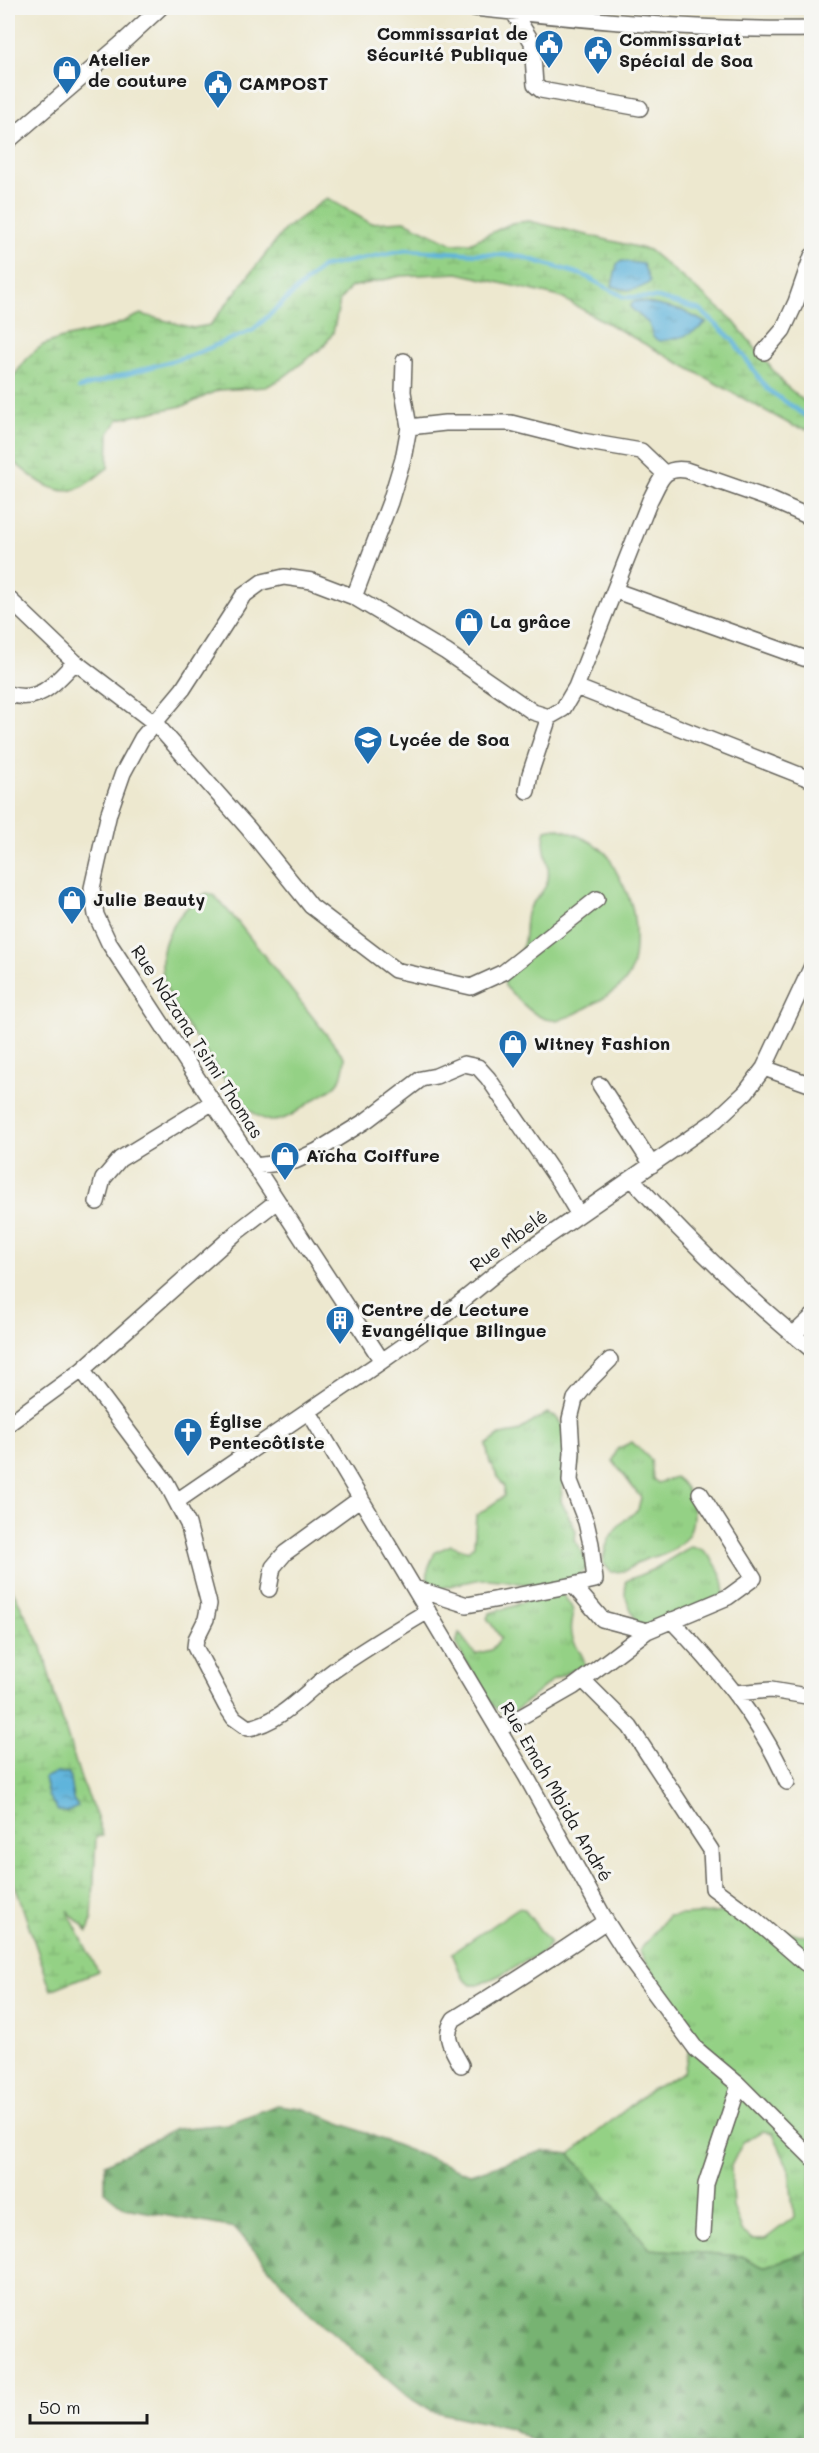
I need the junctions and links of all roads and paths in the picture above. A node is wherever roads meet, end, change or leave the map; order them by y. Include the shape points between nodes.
1 (160, 8) edge
2 (474, 8) edge
3 (513, 12) junction
4 (812, 29) edge
5 (640, 108) dead end
6 (8, 141) edge
7 (812, 256) edge
8 (764, 351) dead end
9 (404, 361) dead end
10 (409, 427) junction
11 (664, 473) junction
12 (812, 518) edge
13 (616, 591) junction
14 (354, 597) junction
15 (8, 598) edge
16 (812, 661) edge
17 (75, 662) junction
18 (576, 687) junction
19 (8, 694) edge
20 (549, 717) junction
21 (155, 723) junction
22 (812, 780) edge
23 (527, 791) dead end
24 (597, 899) dead end
25 (812, 966) edge
26 (764, 1068) junction
27 (600, 1085) dead end
28 (812, 1085) edge
29 (213, 1102) junction
30 (652, 1165) junction
31 (255, 1166) junction
32 (632, 1179) junction
33 (277, 1201) junction
34 (97, 1202) dead end
35 (579, 1215) junction
36 (812, 1317) edge
37 (793, 1335) junction
38 (812, 1350) edge
39 (610, 1360) dead end
40 (382, 1361) junction
41 (82, 1370) junction
42 (309, 1412) junction
43 (8, 1424) edge
44 (700, 1493) dead end
45 (361, 1498) junction
46 (177, 1501) junction
47 (573, 1585) junction
48 (414, 1588) junction
49 (269, 1589) dead end
50 (428, 1611) junction
51 (671, 1620) junction
52 (647, 1631) junction
53 (583, 1680) junction
54 (735, 1693) junction
55 (812, 1697) edge
56 (498, 1730) junction
57 (787, 1782) dead end
58 (606, 1921) junction
59 (812, 1959) edge
60 (461, 2066) dead end
61 (739, 2085) junction
62 (812, 2158) edge
63 (703, 2233) dead end

1 - 6 street
2 - 3 street
3 - 4 street via 651,25
3 - 5 street via 532,42 535,85 541,90
7 - 8 street via 783,330
9 - 10 street via 403,392
10 - 11 street via 511,423 640,452
10 - 14 street via 392,496
11 - 12 street via 675,468 686,470
11 - 13 street
13 - 16 street
13 - 18 street
14 - 20 street, Rue Ndzana Tsimi Thomas via 446,652 533,712
14 - 21 street, Rue Ndzana Tsimi Thomas via 312,581 284,577 262,582 243,596 183,689
15 - 17 street
17 - 19 street via 50,688 20,697
17 - 21 street
18 - 20 street via 563,709
18 - 22 street
20 - 23 street
21 - 24 street via 311,906 395,970 471,987 504,972
21 - 29 street, Rue Ndzana Tsimi Thomas via 123,773 109,813 92,888 96,915
25 - 26 street, Rue Mbelé
26 - 28 street
26 - 30 street, Rue Mbelé via 733,1106
27 - 30 street
29 - 31 street, Rue Ndzana Tsimi Thomas
29 - 34 street via 120,1159 103,1179
30 - 32 street, Rue Mbelé
31 - 33 street, Rue Ndzana Tsimi Thomas
31 - 35 street via 295,1161 317,1151 421,1079 464,1064 478,1067 488,1078
32 - 35 street, Rue Mbelé
32 - 37 street via 686,1237
33 - 40 street, Rue Ndzana Tsimi Thomas
33 - 41 street
35 - 40 street, Rue Mbelé via 483,1282
36 - 37 street
37 - 38 street
39 - 47 street via 591,1378 571,1409 570,1481 586,1522 595,1580
40 - 42 street, Rue Mbelé
41 - 43 street
41 - 46 street via 149,1457
42 - 45 street, Rue Emah Mbida André
42 - 46 street, Rue Mbelé
44 - 51 street via 754,1578 728,1598
45 - 48 street, Rue Emah Mbida André
45 - 49 street via 285,1553 273,1568
46 - 50 street via 192,1534 209,1604 195,1647 226,1706 248,1728 280,1713 364,1649
47 - 48 street via 467,1605
47 - 52 street via 602,1619
48 - 50 street, Rue Emah Mbida André
50 - 56 street, Rue Emah Mbida André
51 - 52 street
51 - 54 street
52 - 53 street
53 - 56 street
53 - 59 street via 630,1727 711,1850 713,1888 805,1963
54 - 55 street via 771,1690
54 - 57 street
56 - 58 street, Rue Emah Mbida André
58 - 60 street via 454,2019 447,2038
58 - 61 street, Rue Emah Mbida André via 696,2049
61 - 62 street, Rue Emah Mbida André
61 - 63 street via 706,2184

